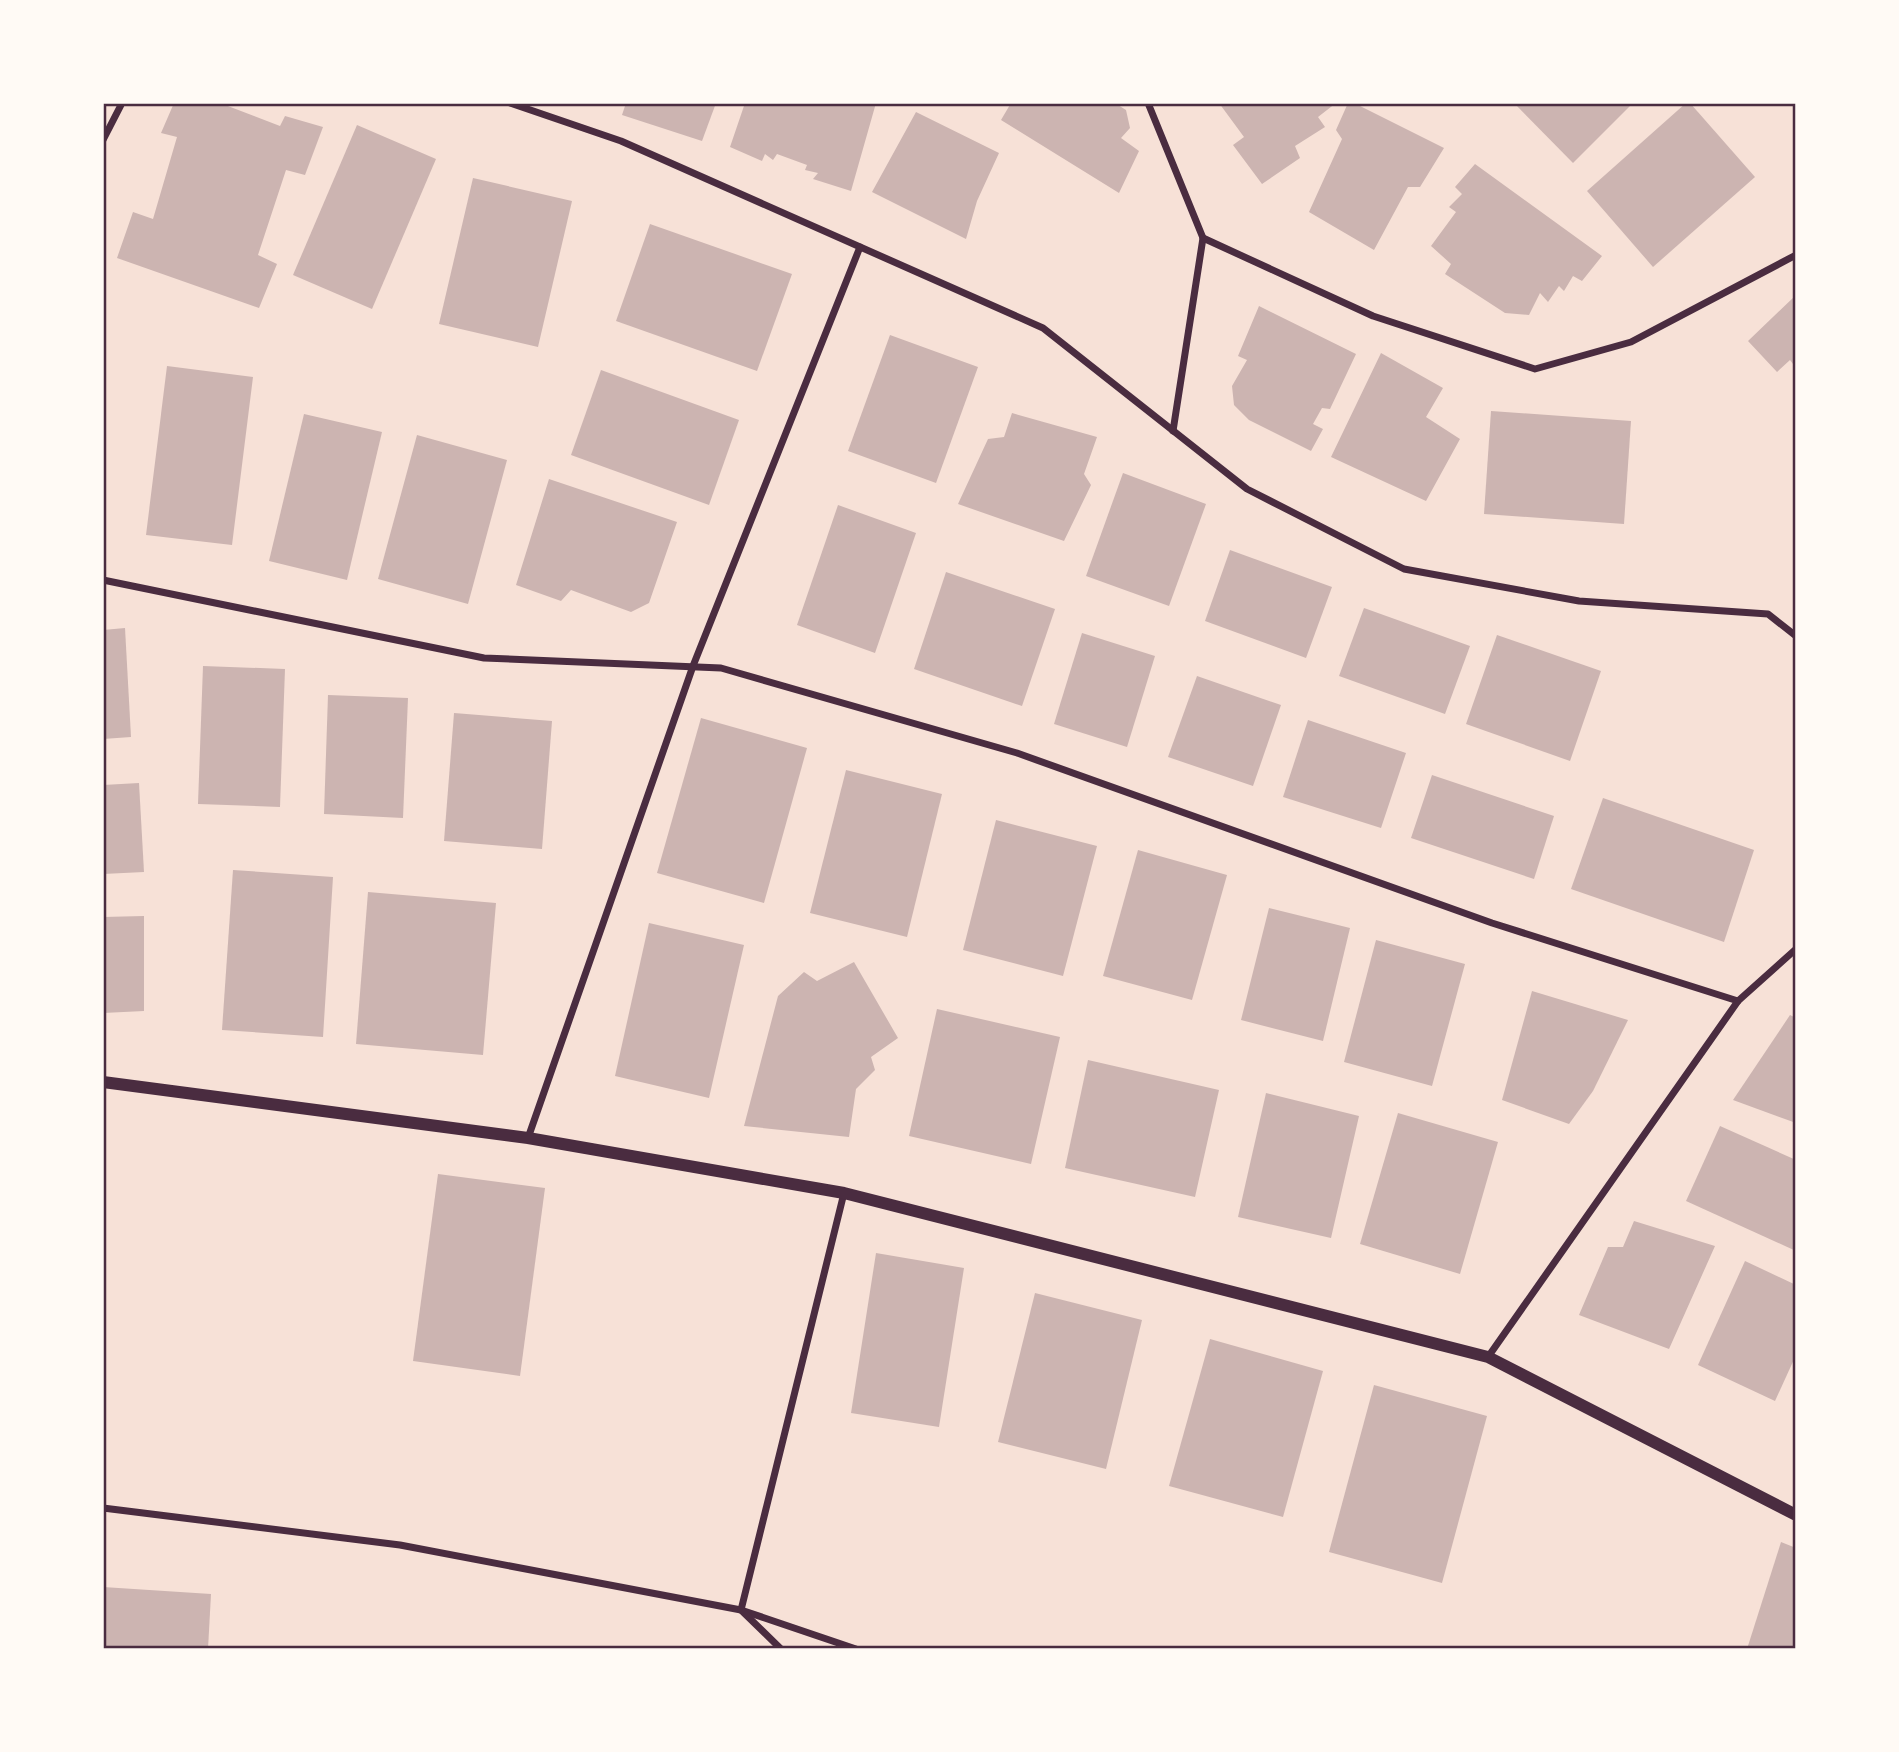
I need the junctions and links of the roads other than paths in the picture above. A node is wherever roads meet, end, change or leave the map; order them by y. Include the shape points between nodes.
1 (122, 103) edge
2 (510, 103) edge
3 (1148, 103) edge
4 (103, 140) edge
5 (1203, 238) junction
6 (860, 247) junction
7 (1796, 255) edge
8 (1173, 431) junction
9 (103, 580) edge
10 (1796, 636) edge
11 (693, 666) junction
12 (1796, 949) edge
13 (1738, 1002) junction
14 (103, 1082) edge
15 (528, 1138) junction
16 (845, 1193) junction
17 (1488, 1357) junction
18 (103, 1507) edge
19 (1796, 1514) edge
20 (741, 1610) junction
21 (781, 1649) edge
22 (856, 1649) edge

1 - 4 street
2 - 6 street via 621,141
3 - 5 street
5 - 7 street via 1373,316 1535,369 1632,342
5 - 8 street
6 - 8 street via 1043,328
6 - 11 street
8 - 10 street via 1247,489 1404,569 1579,601 1768,614
9 - 11 street via 484,658
11 - 13 street via 721,668 1017,753 1492,923
11 - 15 street
12 - 13 street
13 - 17 street
14 - 15 street
15 - 16 street
16 - 17 street
16 - 20 street
17 - 19 street
18 - 20 street via 400,1545
20 - 21 street
20 - 22 street

